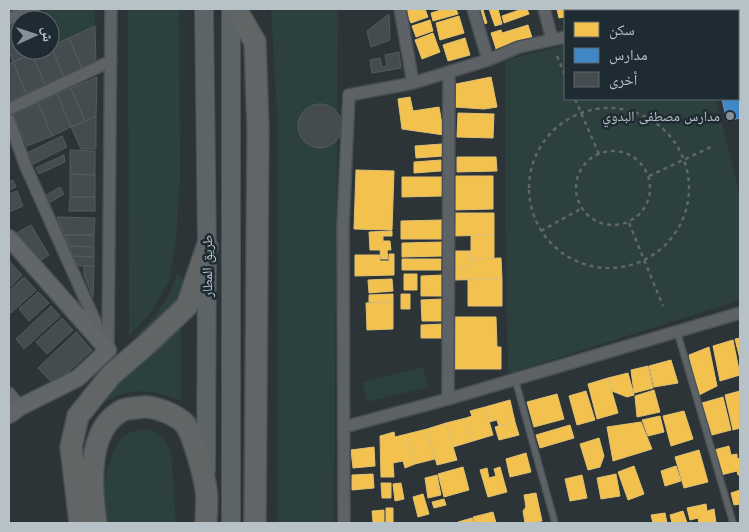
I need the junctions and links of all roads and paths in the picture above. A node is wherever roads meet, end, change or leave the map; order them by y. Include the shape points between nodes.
1 (32, 9) edge
2 (111, 9) edge
3 (204, 9) edge
4 (231, 9) edge
5 (236, 9) edge
6 (400, 9) edge
7 (473, 9) edge
8 (544, 9) edge
9 (683, 9) edge
10 (672, 10) edge
11 (9, 19) edge
12 (564, 37) edge
13 (552, 39) junction
14 (557, 56) dead end
15 (488, 60) junction
16 (111, 61) junction
17 (449, 72) junction
18 (564, 73) edge
19 (413, 83) junction
20 (575, 100) edge
21 (9, 109) edge
22 (581, 113) junction
23 (9, 120) edge
24 (713, 146) dead end
25 (599, 154) junction
26 (684, 160) junction
27 (649, 176) junction
28 (582, 208) junction
29 (628, 223) junction
30 (541, 231) junction
31 (11, 245) edge
32 (207, 247) junction
33 (644, 260) junction
34 (663, 306) dead end
35 (740, 313) edge
36 (677, 330) junction
37 (108, 350) junction
38 (515, 379) junction
39 (9, 393) edge
40 (448, 399) junction
41 (14, 411) edge
42 (344, 427) junction
43 (206, 490) junction
44 (80, 523) edge
45 (96, 523) edge
46 (206, 523) edge
47 (231, 523) edge
48 (255, 523) edge
49 (344, 523) edge
50 (555, 523) edge
51 (733, 523) edge

1 - 11 street
2 - 16 street
3 - 32 main road, طريق المطار
4 - 47 main road, طريق المطار
5 - 48 highway via 255,42 256,62
6 - 19 street
7 - 15 street
8 - 13 street
9 - 10 street
12 - 13 street
13 - 15 street via 519,47
14 - 18 path
15 - 17 street
16 - 21 street
16 - 37 street
17 - 19 street
17 - 40 street
19 - 42 street via 348,95 343,225
20 - 22 path
22 - 25 path
22 - 26 path via 602,108 642,115 660,126 674,141
22 - 30 path via 556,129 535,160 530,183 532,206
23 - 37 street via 26,167
24 - 26 path
25 - 27 path via 614,150 629,154 641,163
25 - 28 path via 588,160 580,171 577,196
26 - 27 path
26 - 33 path via 689,183 687,207 678,229 664,247
27 - 29 path via 647,203
28 - 29 path via 602,224
28 - 30 path
29 - 33 path
30 - 33 path via 574,260 597,267 621,267
31 - 37 street
32 - 43 main road, طريق المطار
32 - 44 highway via 187,306 111,375 78,416 71,448
33 - 34 path
35 - 36 street
36 - 38 street
36 - 51 lane
37 - 41 street via 78,378
38 - 40 street
38 - 50 lane
39 - 41 street
40 - 42 street
42 - 49 street
43 - 45 highway via 193,441 184,424 166,412 146,407 122,410 106,425 96,447 92,475
43 - 46 highway, طريق المطار

